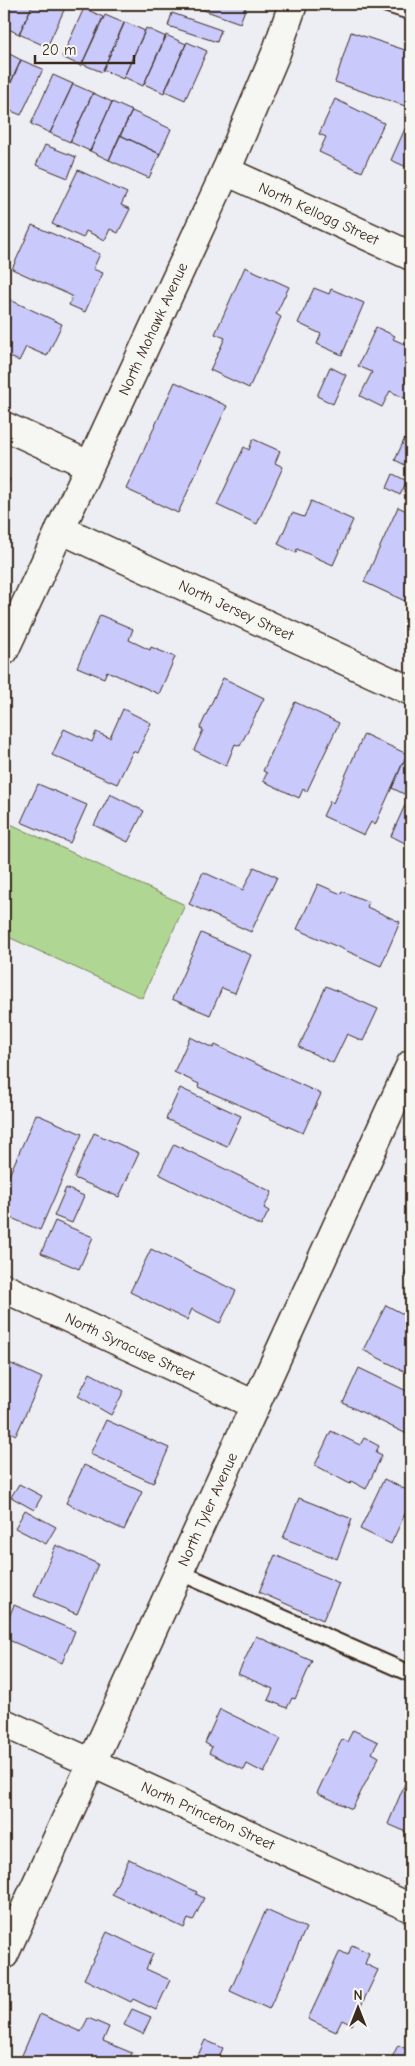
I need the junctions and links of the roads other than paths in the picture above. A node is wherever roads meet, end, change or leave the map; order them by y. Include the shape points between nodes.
1 (293, 4) edge
2 (386, 4) edge
3 (411, 12) edge
4 (226, 171) junction
5 (411, 256) edge
6 (4, 426) edge
7 (90, 465) junction
8 (60, 528) junction
9 (4, 650) edge
10 (411, 691) edge
11 (411, 1064) edge
12 (4, 1288) edge
13 (255, 1405) junction
14 (179, 1572) junction
15 (411, 1674) edge
16 (4, 1723) edge
17 (91, 1763) junction
18 (411, 1908) edge
19 (4, 1955) edge

1 - 4 street, North Mohawk Avenue
2 - 3 lane
4 - 5 street, North Kellogg Street
4 - 7 street, North Mohawk Avenue
6 - 7 street
7 - 8 street, North Mohawk Avenue
8 - 9 street, North Mohawk Avenue
8 - 10 street, North Jersey Street
11 - 13 street, North Tyler Avenue
12 - 13 street, North Syracuse Street
13 - 14 street, North Tyler Avenue
14 - 15 lane
14 - 17 street, North Tyler Avenue
16 - 17 street, North Princeton Street
17 - 18 street, North Princeton Street
17 - 19 street, North Tyler Avenue

